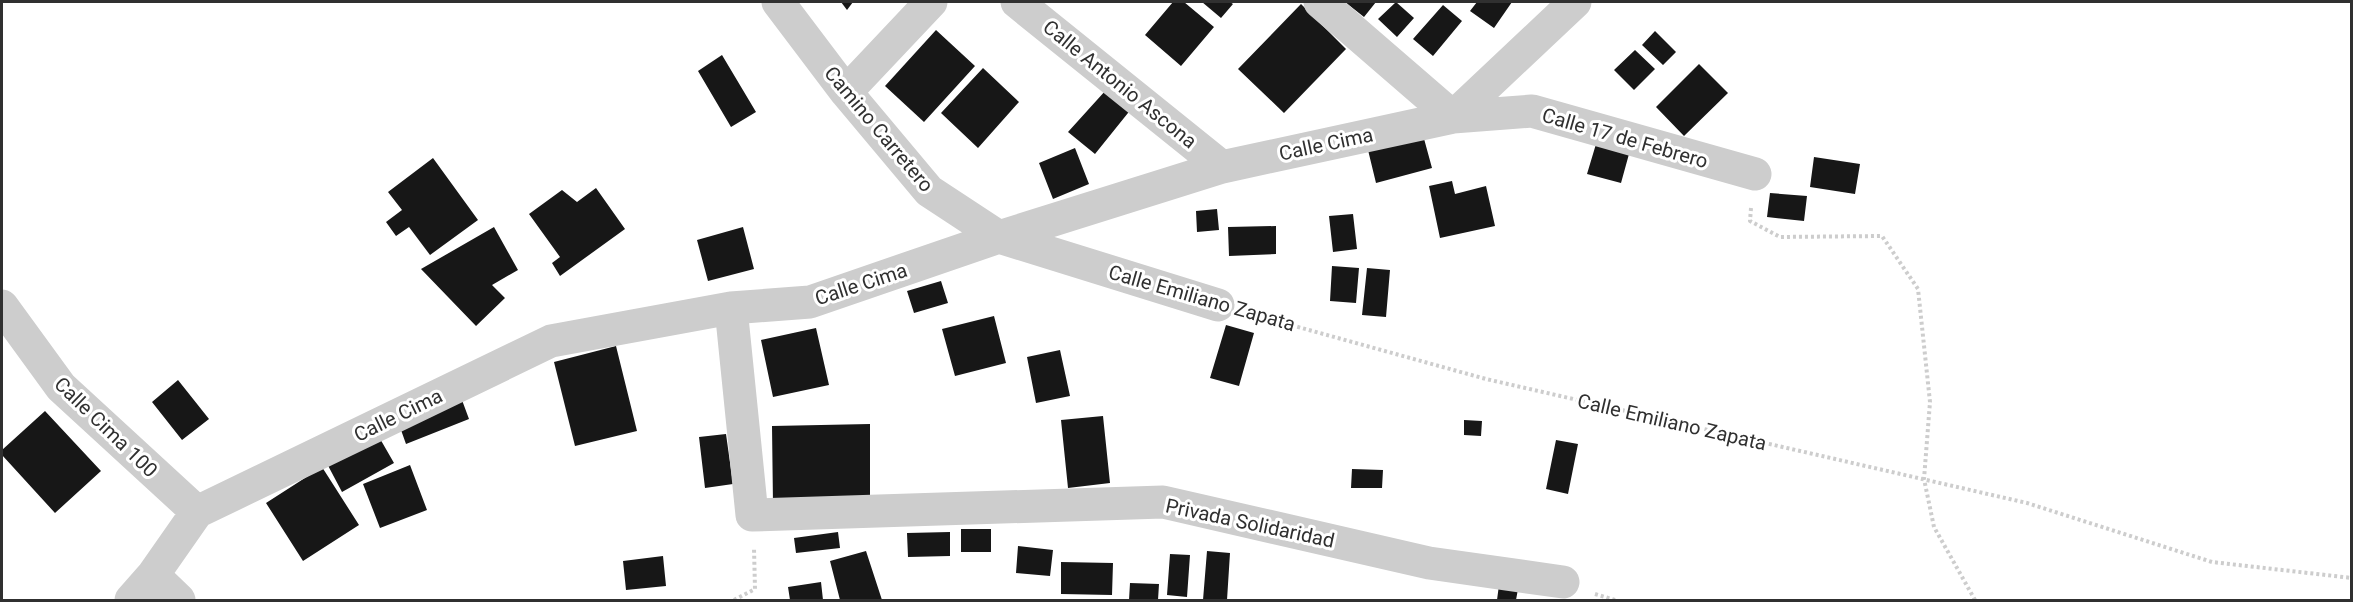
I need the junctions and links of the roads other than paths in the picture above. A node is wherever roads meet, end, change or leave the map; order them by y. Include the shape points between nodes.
1 (778, 2) edge
2 (931, 2) edge
3 (1017, 2) edge
4 (1320, 2) edge
5 (1575, 2) edge
6 (846, 92) junction
7 (1453, 117) junction
8 (1222, 167) junction
9 (1755, 174) road end
10 (999, 237) junction
11 (1218, 305) road end
12 (2, 306) edge
13 (730, 308) junction
14 (197, 512) junction
15 (153, 575) junction
16 (1563, 582) dead end
17 (131, 600) edge
18 (179, 600) edge

1 - 6 street, Camino Carretero
2 - 6 street
3 - 8 street, Calle Antonio Ascona
4 - 7 street
5 - 7 street
6 - 10 street, Camino Carretero via 929,191
7 - 8 street, Calle Cima
7 - 9 street, Calle 17 de Febrero via 1532,111
8 - 10 street, Calle Cima
10 - 11 street, Calle Emiliano Zapata
10 - 13 street, Calle Cima via 810,302
12 - 14 street, Calle Cima 100 via 61,387
13 - 14 street, Calle Cima via 550,341
13 - 16 street, Privada Solidaridad via 752,515 1163,502 1428,563
14 - 15 street, Calle Cima
15 - 17 street, Calle Cima
15 - 18 street

